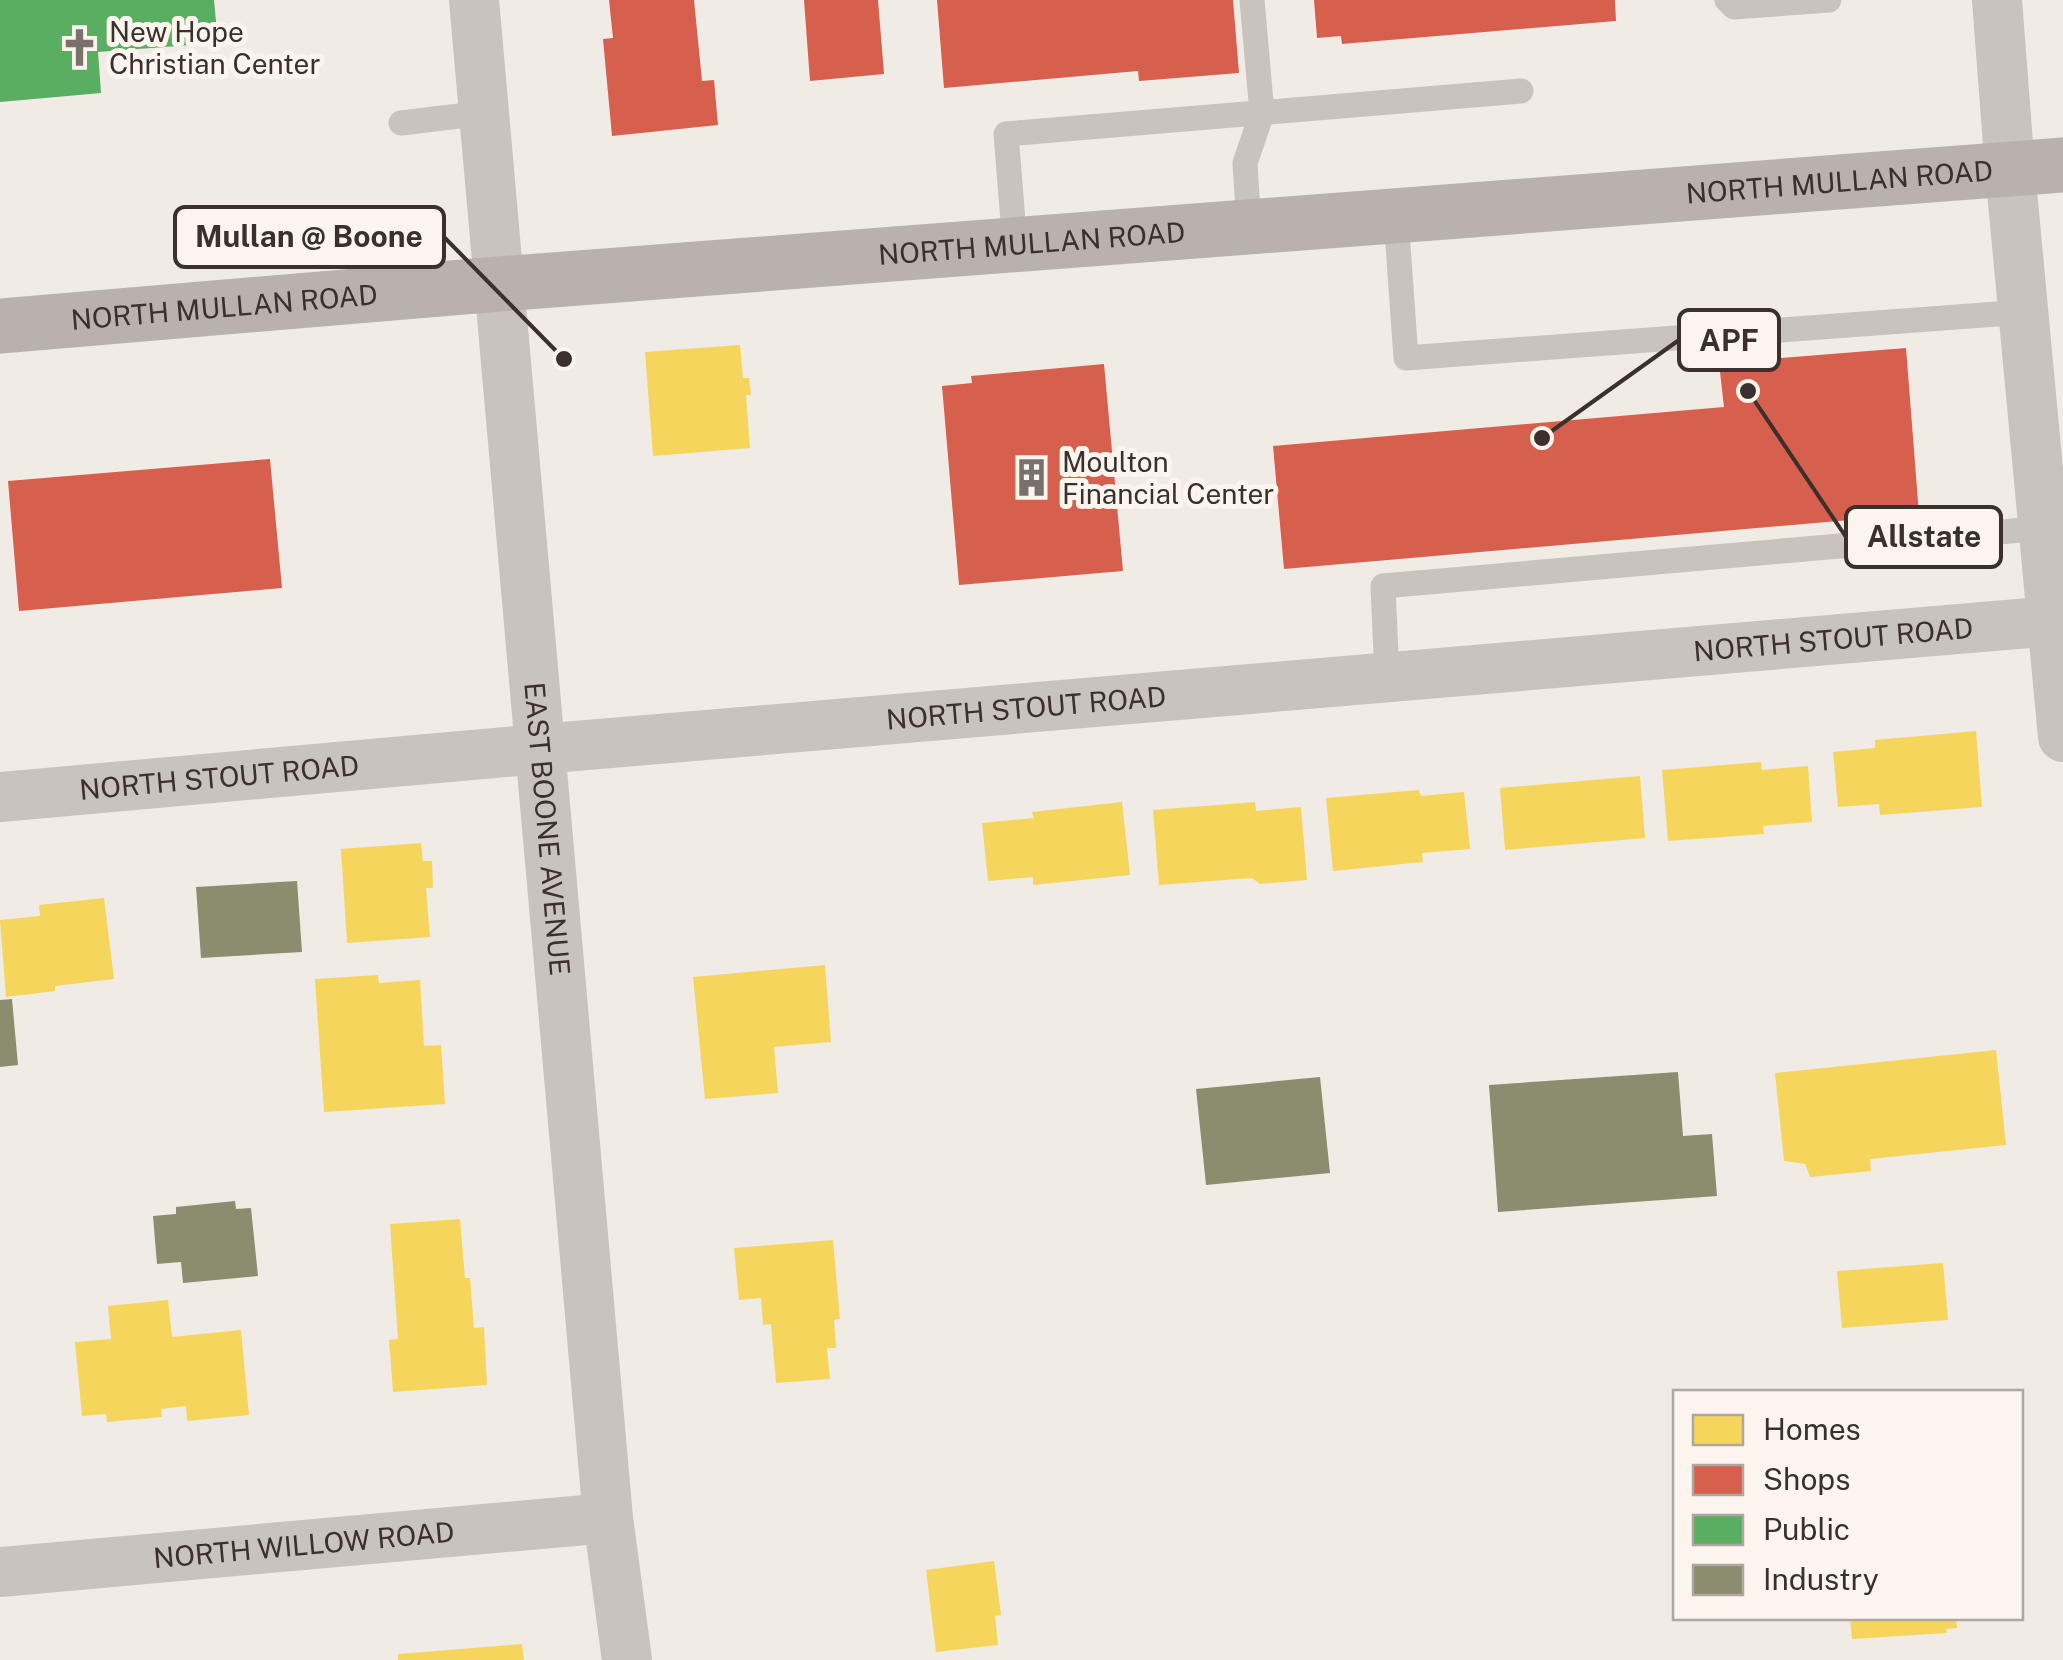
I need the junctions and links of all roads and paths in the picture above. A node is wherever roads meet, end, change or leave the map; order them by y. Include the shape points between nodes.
1 (474, 0) edge
2 (1252, 0) edge
3 (1726, 0) edge
4 (1829, 0) edge
5 (1997, 0) edge
6 (1521, 91) dead end
7 (484, 113) junction
8 (1262, 113) junction
9 (401, 123) dead end
10 (2037, 168) edge
11 (1396, 216) junction
12 (1249, 228) junction
13 (1014, 246) junction
14 (499, 284) junction
15 (2024, 312) junction
16 (0, 326) edge
17 (2045, 528) junction
18 (2058, 621) edge
19 (1388, 678) junction
20 (2063, 737) edge
21 (540, 749) junction
22 (0, 798) edge
23 (608, 1518) junction
24 (0, 1572) edge
25 (627, 1660) edge

1 - 7 street, EAST BOONE AVENUE
2 - 8 lane
3 - 4 lane via 1734,7
5 - 10 street
6 - 8 lane
7 - 9 lane
7 - 14 street, EAST BOONE AVENUE
8 - 12 lane via 1245,163
8 - 13 lane via 1006,134
10 - 11 main road, NORTH MULLAN ROAD
10 - 15 street
11 - 12 main road, NORTH MULLAN ROAD
11 - 15 lane via 1406,358
12 - 13 main road, NORTH MULLAN ROAD
13 - 14 main road, NORTH MULLAN ROAD
14 - 16 main road, NORTH MULLAN ROAD
14 - 21 street, EAST BOONE AVENUE
15 - 17 street
17 - 18 street
17 - 19 lane via 1383,586
18 - 19 street, NORTH STOUT ROAD
18 - 20 street
19 - 21 street, NORTH STOUT ROAD
21 - 22 street, NORTH STOUT ROAD
21 - 23 street, EAST BOONE AVENUE
23 - 24 street, NORTH WILLOW ROAD
23 - 25 street, EAST BOONE AVENUE

